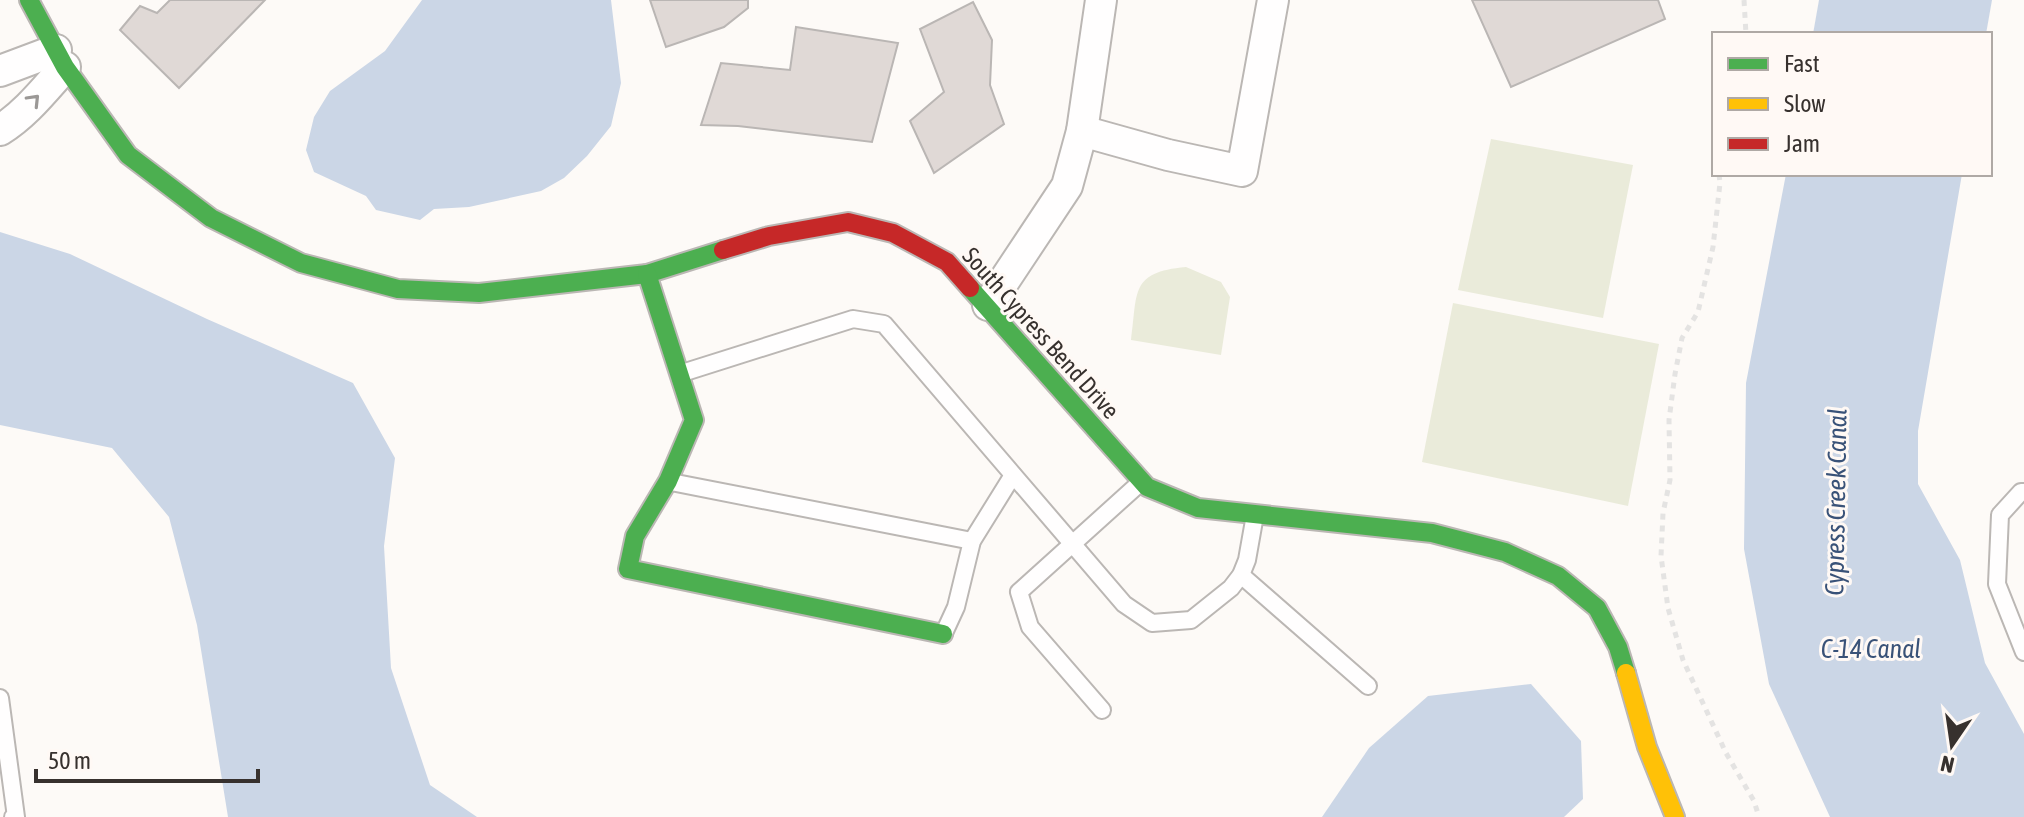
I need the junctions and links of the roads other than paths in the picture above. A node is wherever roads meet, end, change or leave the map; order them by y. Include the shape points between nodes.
1 (29, 0) edge
2 (1101, 0) edge
3 (1273, 0) edge
4 (60, 58) junction
5 (0, 71) edge
6 (0, 130) edge
7 (1082, 131) junction
8 (647, 274) junction
9 (988, 305) junction
10 (678, 374) junction
11 (1013, 475) junction
12 (668, 481) junction
13 (1142, 481) junction
14 (2024, 492) edge
15 (1255, 514) junction
16 (972, 541) junction
17 (1072, 544) junction
18 (1241, 575) junction
19 (943, 634) joint
20 (2024, 652) edge
21 (1368, 686) dead end
22 (0, 698) edge
23 (1102, 710) dead end
24 (13, 817) edge
25 (1675, 817) edge

1 - 4 street, South Cypress Bend Drive
2 - 7 street
3 - 7 street via 1242,171
4 - 5 street
6 -> 4 street via 12,123
4 - 8 street, South Cypress Bend Drive via 128,155 211,218 301,263 398,289 479,293
7 - 9 street via 1067,186
8 - 9 street, South Cypress Bend Drive via 769,236 848,222 893,233 947,262
8 - 10 street
9 - 13 street, South Cypress Bend Drive
10 - 11 lane via 853,319 884,324
10 - 12 street via 694,420
11 - 16 lane
11 - 17 lane
12 - 16 lane
12 - 19 street via 635,536 628,569
13 - 15 street, South Cypress Bend Drive via 1198,508
13 - 17 lane
14 - 20 lane via 2000,515 1997,584
15 - 18 lane
15 - 25 street, South Cypress Bend Drive via 1432,533 1505,552 1558,576 1597,608 1618,647 1647,747
16 - 19 lane via 956,607
17 - 18 lane via 1124,604 1152,623 1191,620
17 - 23 lane via 1019,592 1030,627
18 - 21 lane
22 - 24 lane

